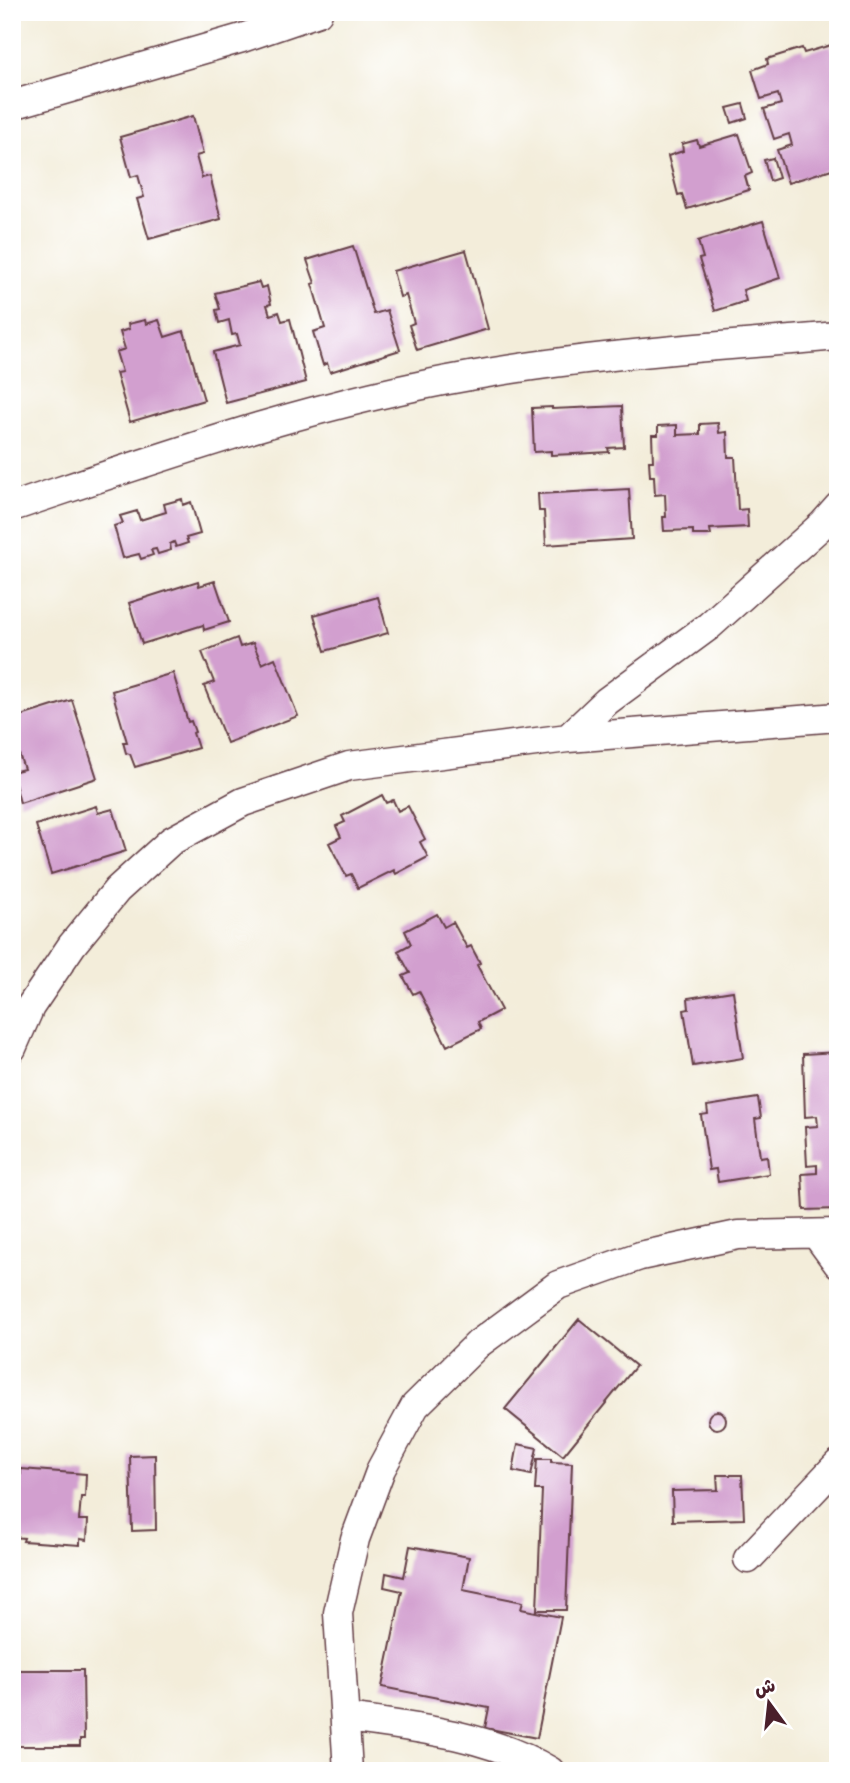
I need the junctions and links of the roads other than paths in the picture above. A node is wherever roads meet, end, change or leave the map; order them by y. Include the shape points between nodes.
1 (318, 12) edge
2 (12, 105) edge
3 (838, 336) edge
4 (12, 507) edge
5 (838, 507) edge
6 (838, 717) edge
7 (568, 738) junction
8 (12, 1048) edge
9 (827, 1233) edge
10 (838, 1264) edge
11 (838, 1464) edge
12 (748, 1559) dead end
13 (347, 1718) junction
14 (348, 1771) edge
15 (550, 1771) edge

1 - 2 street
3 - 4 street via 589,357 467,376 351,401
5 - 7 street via 709,626 607,701
6 - 7 street
7 - 8 street via 349,766 243,802 172,841 117,890 72,945 30,1007
9 - 10 street
9 - 13 street via 738,1235 640,1256 558,1285 478,1344 415,1406 372,1492 355,1539 338,1613
11 - 12 street
13 - 14 street
13 - 15 street via 427,1728 483,1743

